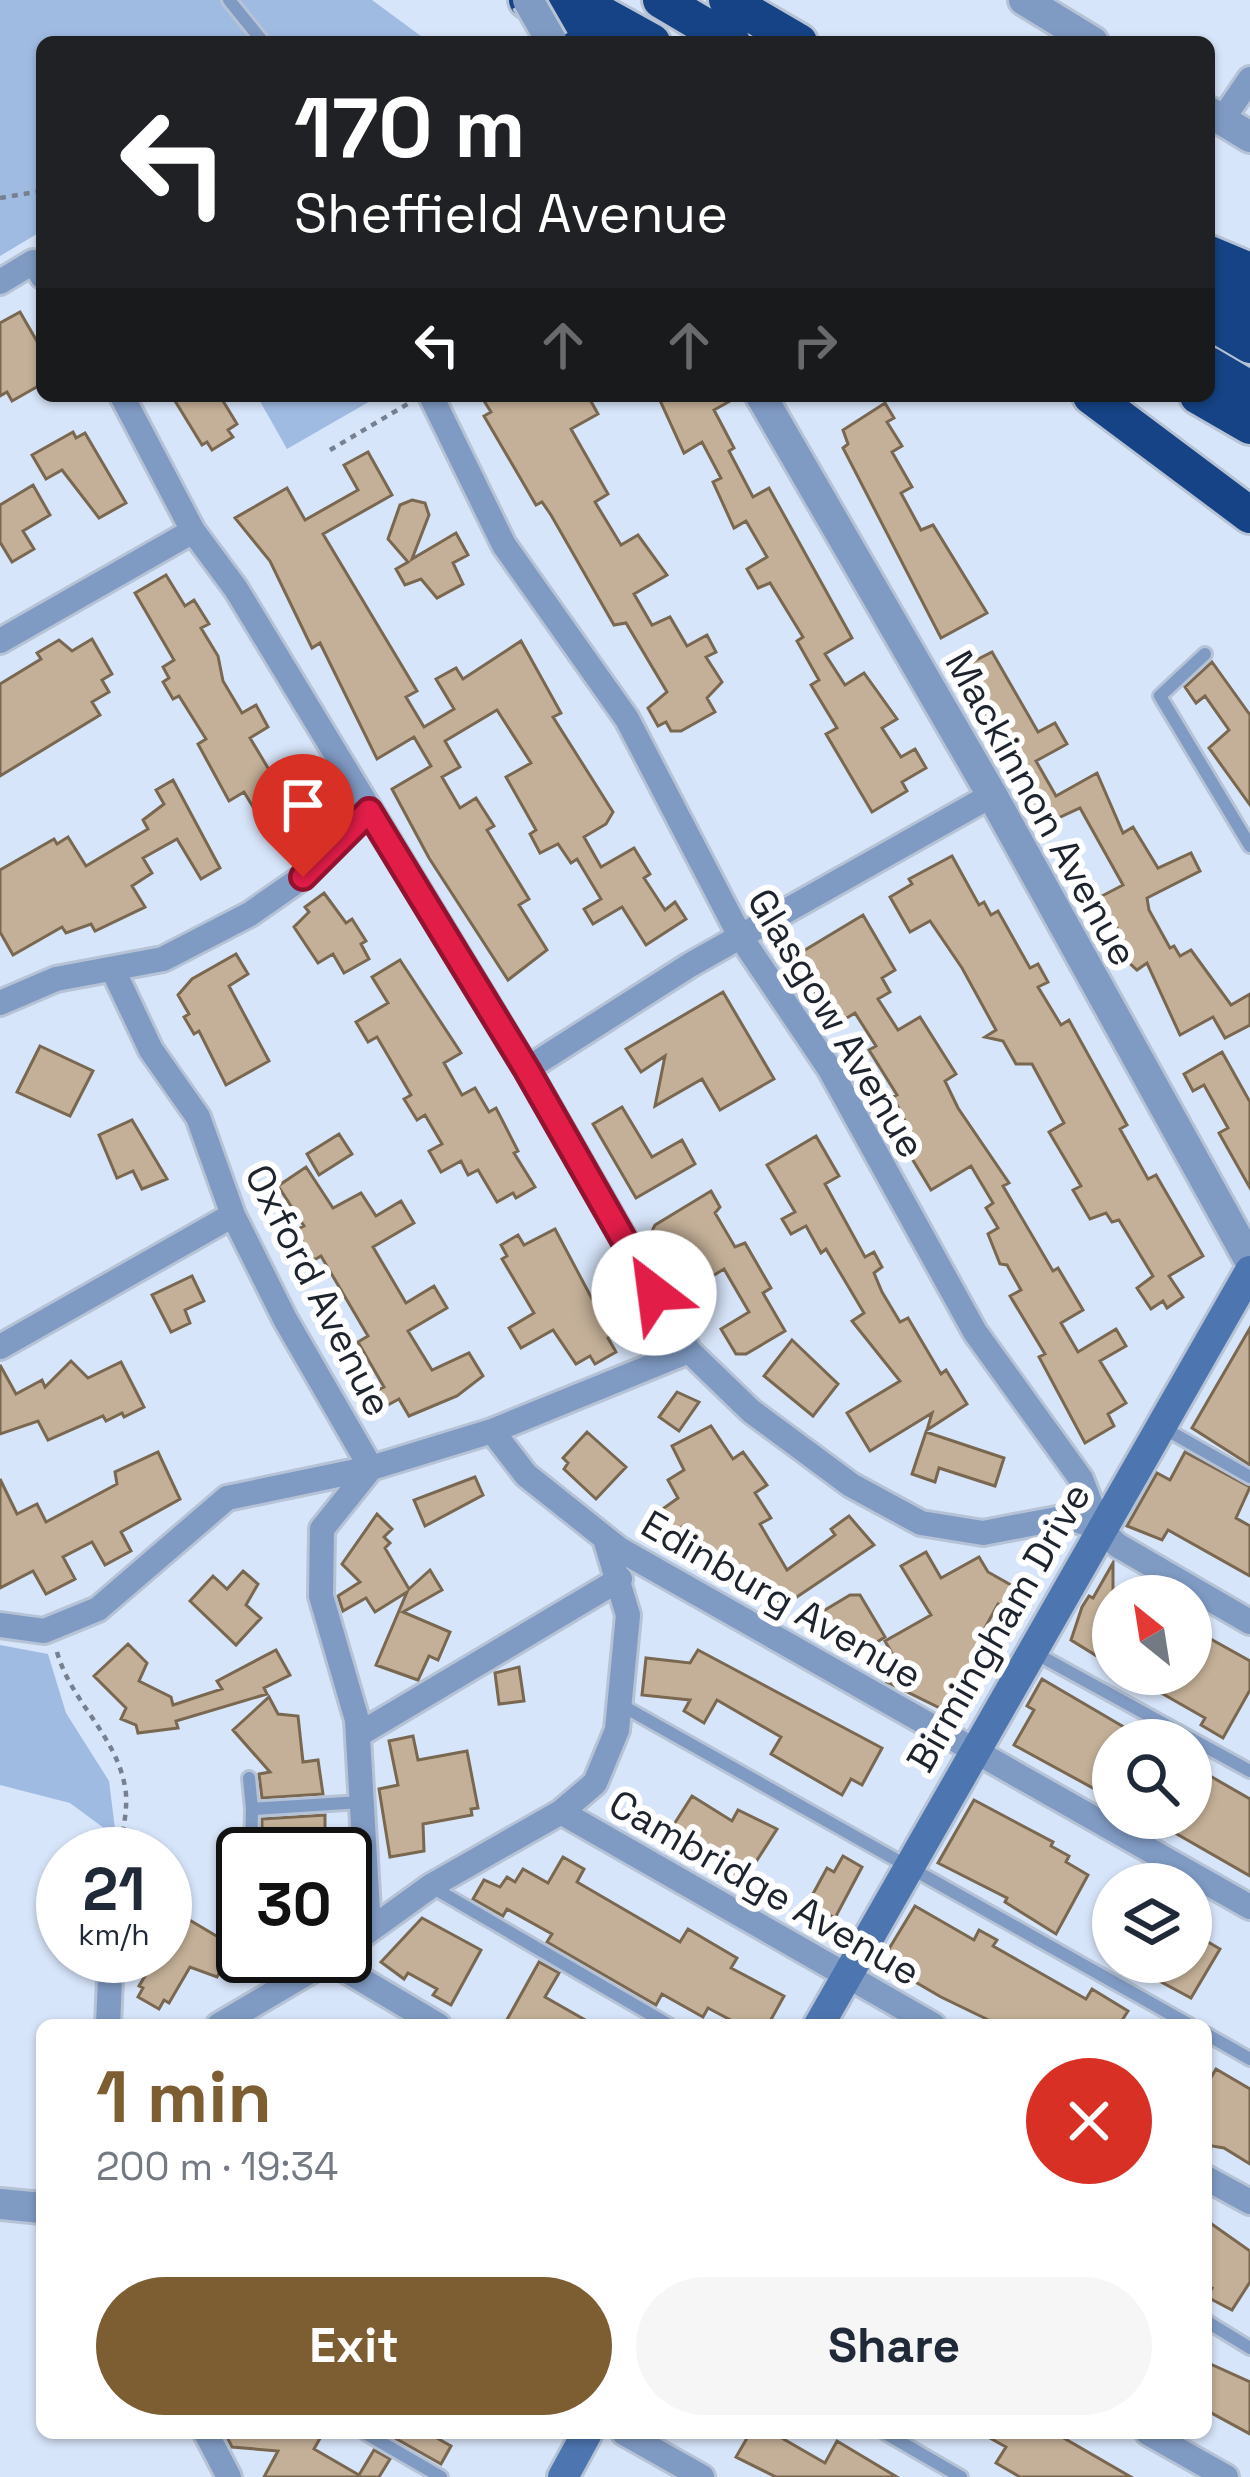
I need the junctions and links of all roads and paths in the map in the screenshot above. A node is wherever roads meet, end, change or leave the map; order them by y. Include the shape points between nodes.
1 (229, 0) edge
2 (527, 0) edge
3 (576, 0) edge
4 (661, 0) edge
5 (727, 0) edge
6 (1030, 2) edge
7 (258, 36) edge
8 (548, 36) edge
9 (587, 36) edge
10 (641, 36) edge
11 (722, 36) edge
12 (789, 36) edge
13 (1084, 36) edge
14 (1250, 79) edge
15 (1216, 116) edge
16 (1250, 137) edge
17 (36, 192) edge
18 (0, 198) edge
19 (1215, 256) edge
20 (36, 269) edge
21 (1250, 271) edge
22 (0, 281) edge
23 (1215, 286) edge
24 (1250, 307) edge
25 (1215, 325) edge
26 (1250, 345) edge
27 (1215, 369) edge
28 (1250, 389) edge
29 (125, 402) edge
30 (411, 402) edge
31 (434, 402) edge
32 (764, 402) edge
33 (1099, 402) edge
34 (1208, 402) edge
35 (1250, 426) edge
36 (330, 451) dead end
37 (1250, 515) edge
38 (193, 531) junction
39 (0, 641) edge
40 (1205, 654) dead end
41 (992, 795) junction
42 (369, 811) junction
43 (1250, 846) edge
44 (740, 936) junction
45 (114, 972) junction
46 (0, 1003) edge
47 (527, 1070) junction
48 (233, 1215) junction
49 (1250, 1261) edge
50 (1250, 1270) edge
51 (0, 1348) edge
52 (689, 1351) junction
53 (1159, 1426) junction
54 (492, 1431) junction
55 (371, 1468) junction
56 (1250, 1478) edge
57 (594, 1525) junction
58 (1100, 1528) junction
59 (620, 1579) junction
60 (1250, 1622) edge
61 (0, 1625) edge
62 (54, 1642) dead end
63 (1030, 1650) junction
64 (620, 1705) junction
65 (358, 1736) junction
66 (972, 1751) junction
67 (1250, 1771) edge
68 (249, 1778) dead end
69 (362, 1802) junction
70 (251, 1809) junction
71 (561, 1812) junction
72 (122, 1827) edge
73 (251, 1827) edge
74 (363, 1827) edge
75 (908, 1868) junction
76 (431, 1886) junction
77 (1250, 1907) edge
78 (372, 1927) edge
79 (847, 1976) junction
80 (372, 1979) edge
81 (110, 1983) edge
82 (290, 1983) edge
83 (109, 2019) edge
84 (229, 2019) edge
85 (429, 2019) edge
86 (659, 2019) edge
87 (822, 2019) edge
88 (922, 2019) edge
89 (1179, 2019) edge
90 (1212, 2037) edge
91 (1250, 2059) edge
92 (1212, 2181) edge
93 (1250, 2202) edge
94 (0, 2204) edge
95 (36, 2207) edge
96 (1212, 2325) edge
97 (1250, 2348) edge
98 (209, 2439) edge
99 (375, 2439) edge
100 (584, 2439) edge
101 (635, 2439) edge
102 (895, 2439) edge
103 (1159, 2439) edge
104 (229, 2477) edge
105 (441, 2477) edge
106 (563, 2477) edge
107 (702, 2477) edge
108 (961, 2477) edge
109 (1226, 2477) edge

1 - 7 lane
2 - 8 street, bridge
2 - 9 highway
3 - 10 highway
4 - 11 highway
5 - 12 highway
6 - 13 street
14 - 15 street
15 - 16 street
17 - 18 path
19 - 21 highway
20 - 22 street
23 - 24 highway
25 - 26 highway
27 - 28 highway
29 - 38 street
30 - 36 path
31 - 44 street, Glasgow Avenue via 504,545 627,719
32 - 41 street, Mackinnon Avenue
33 - 37 highway
34 - 35 highway
38 - 39 street
38 - 42 street
40 - 43 lane via 1160,695
41 - 44 street
41 - 49 street, Mackinnon Avenue
42 - 45 street via 303,877 250,914 163,959
42 - 47 street
44 - 47 street
44 - 58 street, Glasgow Avenue via 829,1068 975,1333 1081,1479
45 - 46 street via 56,980
45 - 48 street, Oxford Avenue via 151,1049 197,1117
47 - 52 street
48 - 51 street
48 - 55 street, Oxford Avenue
50 - 53 main road, Birmingham Drive
52 - 54 street
52 - 58 street via 784,1436 920,1523 983,1533 1067,1517
53 - 56 lane
53 - 58 main road, Birmingham Drive
54 - 55 street
54 - 57 street via 526,1474
55 - 61 street via 227,1498 75,1620 44,1631
55 - 65 street, Oxford Avenue via 322,1529 321,1596
57 - 59 street
57 - 66 street, Edinburg Avenue via 619,1549
58 - 60 street
58 - 63 main road, Birmingham Drive
59 - 64 street via 628,1616
59 - 65 street
62 - 72 path via 65,1680 115,1751 127,1792
63 - 66 main road, Birmingham Drive
63 - 67 lane
64 - 71 street via 596,1783
64 - 75 lane
65 - 69 street, Oxford Avenue
66 - 75 main road, Birmingham Drive
66 - 77 street, Edinburg Avenue
68 - 70 lane
69 - 70 lane
69 - 74 street, Oxford Avenue
70 - 73 lane
71 - 76 street
71 - 79 street, Cambridge Avenue
75 - 79 main road, Birmingham Drive
75 - 89 lane
76 - 78 street
76 - 86 lane
79 - 87 main road, Birmingham Drive
79 - 88 street, Cambridge Avenue
80 - 85 street
81 - 83 street
82 - 84 street
90 - 91 lane
92 - 93 street
94 - 95 street
96 - 97 lane
98 - 104 street
99 - 105 lane
100 - 106 main road
101 - 107 street
102 - 108 lane
103 - 109 street

